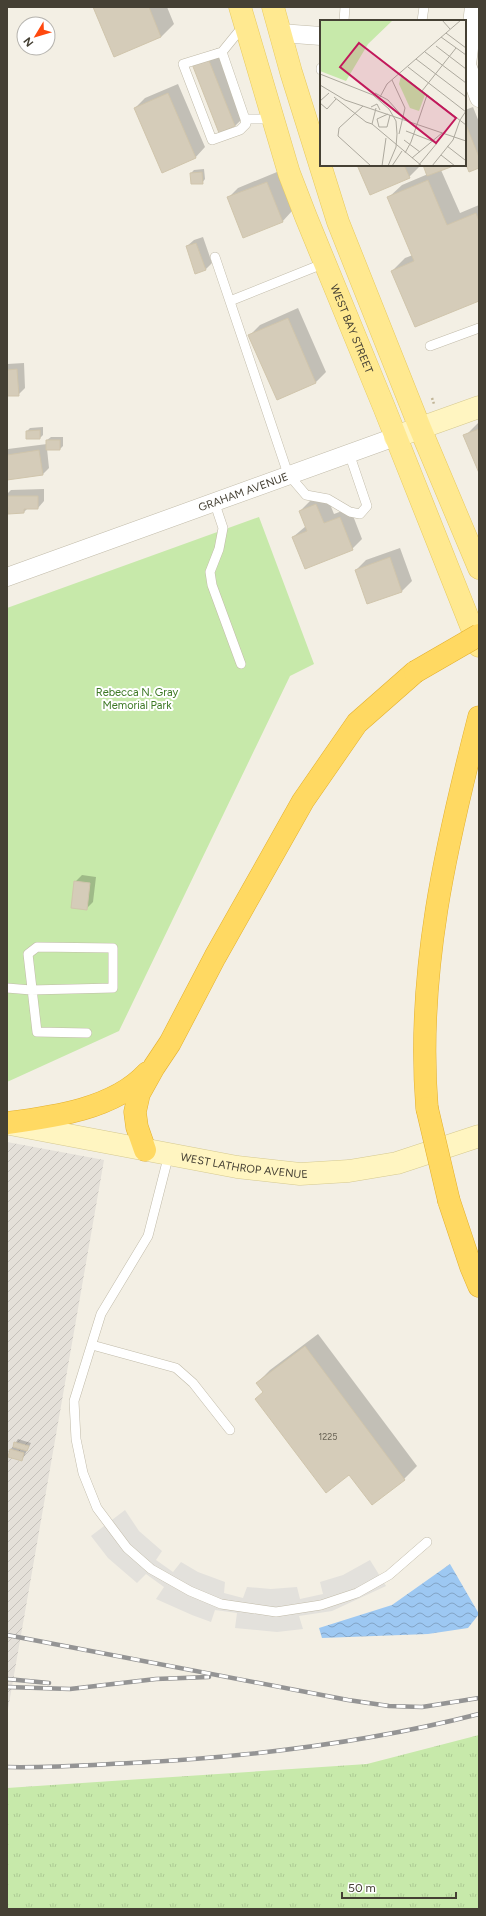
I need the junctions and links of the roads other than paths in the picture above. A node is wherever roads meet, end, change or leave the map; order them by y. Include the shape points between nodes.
1 (273, 7) edge
2 (346, 7) edge
3 (424, 7) edge
4 (474, 7) edge
5 (242, 15) edge
6 (344, 20) edge
7 (422, 20) edge
8 (280, 33) junction
9 (320, 36) edge
10 (222, 52) junction
11 (470, 65) edge
12 (479, 98) edge
13 (246, 119) junction
14 (273, 119) junction
15 (318, 146) edge
16 (323, 166) edge
17 (215, 257) dead end
18 (325, 263) junction
19 (230, 301) junction
20 (479, 328) edge
21 (430, 346) dead end
22 (479, 407) edge
23 (420, 428) junction
24 (395, 437) junction
25 (349, 453) junction
26 (288, 474) junction
27 (214, 501) junction
28 (479, 568) edge
29 (7, 577) edge
30 (479, 635) edge
31 (479, 646) edge
32 (241, 664) dead end
33 (479, 717) edge
34 (7, 988) edge
35 (31, 990) junction
36 (87, 1033) dead end
37 (154, 1066) junction
38 (7, 1123) edge
39 (479, 1136) edge
40 (145, 1150) junction
41 (169, 1154) junction
42 (479, 1286) edge
43 (92, 1345) junction
44 (230, 1430) dead end
45 (427, 1542) dead end

1 - 8 main road
2 - 6 lane
3 - 7 lane
4 - 11 street
5 - 10 lane
5 - 14 main road, WEST BAY STREET
8 - 9 street
8 - 15 main road
10 - 13 lane
10 - 13 lane via 183,64 212,140 240,130 246,124
11 - 12 street
13 - 14 lane
14 - 18 main road, WEST BAY STREET via 289,173
16 - 23 main road via 338,222
17 - 19 lane
18 - 19 lane
18 - 24 main road, WEST BAY STREET
19 - 26 lane
20 - 21 lane
22 - 23 street, GRAHAM AVENUE
23 - 24 street, GRAHAM AVENUE
23 - 28 main road
24 - 25 street, GRAHAM AVENUE
24 - 31 main road, WEST BAY STREET
25 - 26 street, GRAHAM AVENUE
25 - 26 lane via 368,506 360,514 350,512 328,499 306,495
26 - 27 street, GRAHAM AVENUE
27 - 29 street, GRAHAM AVENUE
27 - 32 lane via 223,528 219,549 210,572 212,585
30 - 37 highway, bridge via 415,672 357,723 303,801 170,1043
33 - 42 highway, bridge via 453,816 437,899 426,1002 424,1079 427,1108 449,1201
34 - 35 lane
35 - 35 lane via 113,988 113,948 37,947 28,954
35 - 36 lane via 38,1032
37 - 38 highway via 140,1082 95,1105 68,1113
37 - 40 highway via 139,1094 135,1112 136,1127
38 - 40 street, WEST LATHROP AVENUE
39 - 41 street, WEST LATHROP AVENUE via 397,1163 349,1171 300,1174 237,1167
40 - 41 street, WEST LATHROP AVENUE
41 - 43 lane via 148,1236 101,1314
43 - 44 lane via 176,1368 193,1382
43 - 45 lane via 74,1400 76,1439 83,1473 97,1508 127,1548 151,1569 190,1591 221,1604 276,1612 321,1605 357,1593 389,1575

